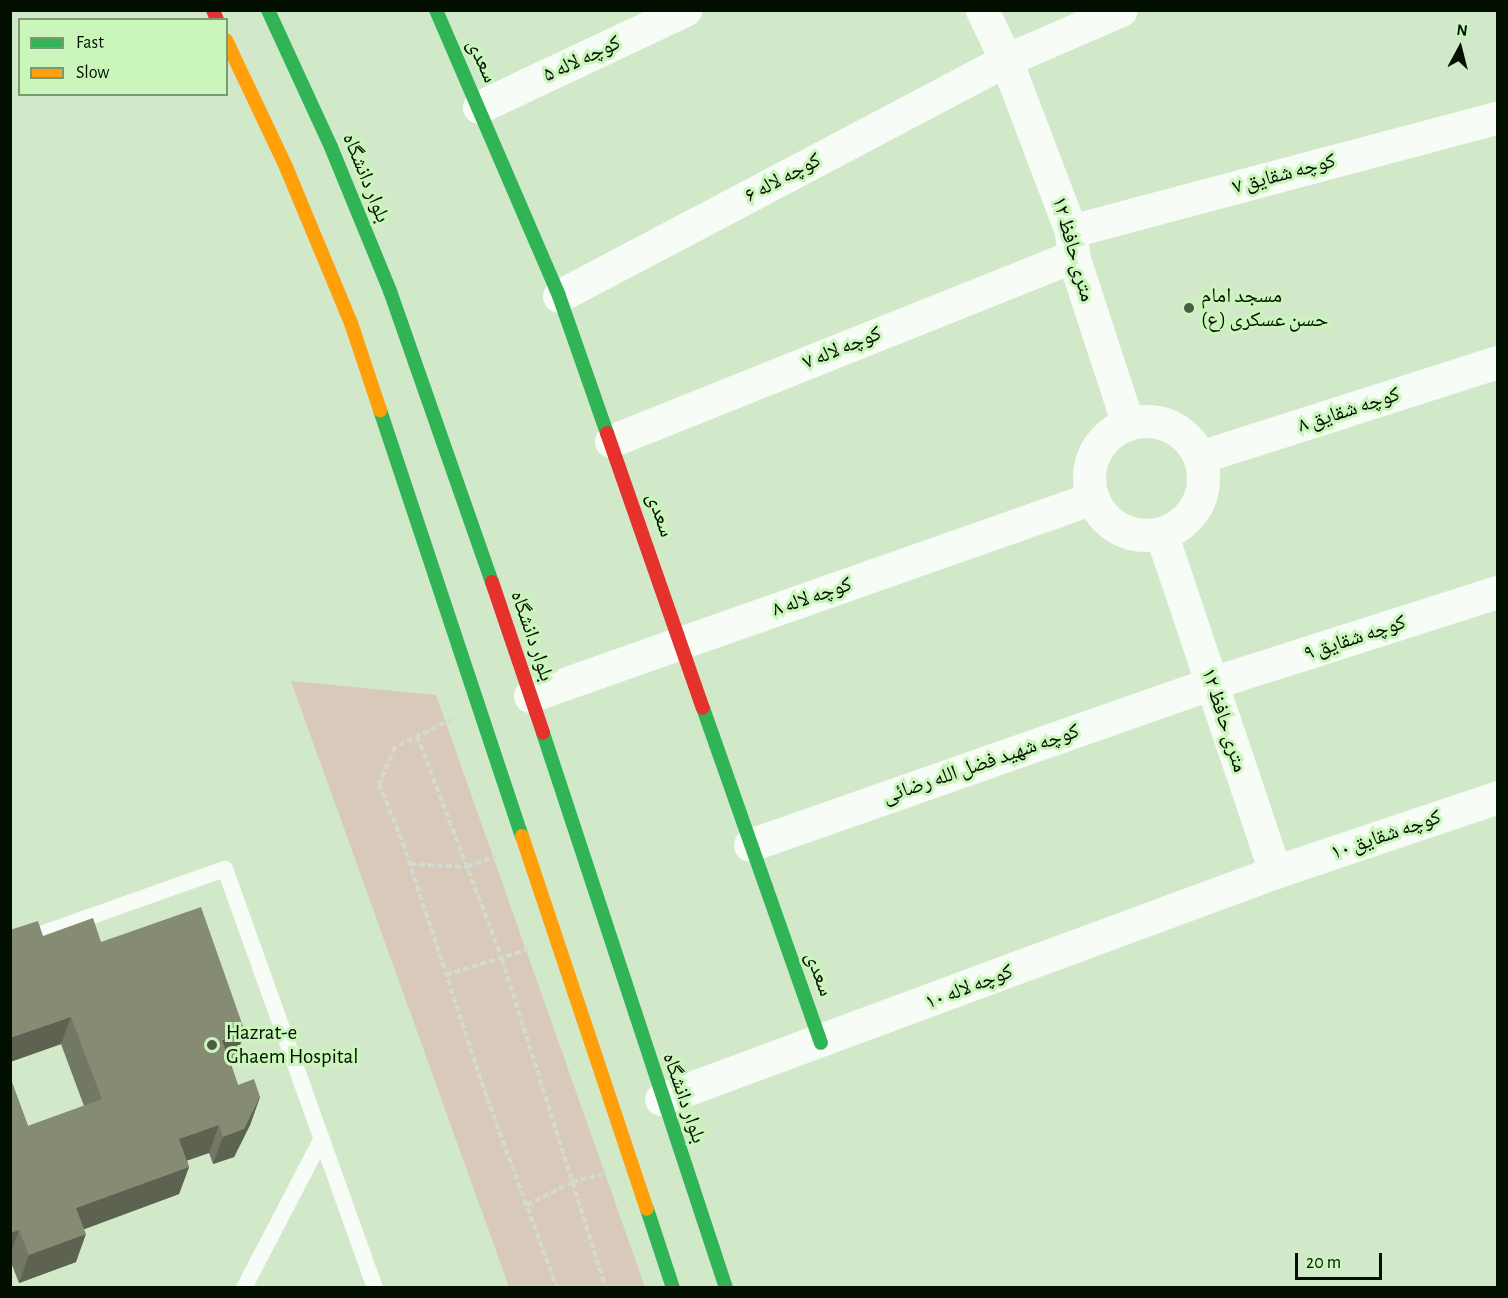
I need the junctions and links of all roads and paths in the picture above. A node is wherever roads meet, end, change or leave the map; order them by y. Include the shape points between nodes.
1 (268, 10) edge
2 (436, 10) edge
3 (685, 10) edge
4 (981, 10) edge
5 (1121, 10) edge
6 (228, 44) edge
7 (1006, 60) junction
8 (479, 107) junction
9 (1497, 117) edge
10 (1072, 243) junction
11 (559, 296) junction
12 (1497, 362) edge
13 (1128, 424) junction
14 (611, 441) junction
15 (1200, 458) junction
16 (1093, 498) junction
17 (1161, 533) junction
18 (1497, 592) edge
19 (682, 642) junction
20 (1212, 683) junction
21 (521, 698) junction
22 (457, 717) dead end
23 (417, 736) junction
24 (1497, 797) edge
25 (527, 845) junction
26 (750, 845) junction
27 (410, 864) junction
28 (467, 867) junction
29 (1275, 872) junction
30 (558, 939) junction
31 (10, 945) edge
32 (502, 959) junction
33 (446, 975) junction
34 (821, 1043) junction
35 (661, 1099) junction
36 (321, 1140) junction
37 (633, 1164) junction
38 (572, 1182) junction
39 (527, 1205) junction
40 (244, 1287) edge
41 (375, 1287) edge
42 (557, 1287) edge
43 (606, 1287) edge
44 (673, 1287) edge
45 (726, 1287) edge

1 - 21 street, بلوار دانشگاه via 331,147 390,291
2 - 8 street, سعدی
3 - 8 street, کوچه لاله ۵
4 - 7 street, ۱۲ متری حافظ
5 - 7 street, کوچه لاله ۶
6 - 25 street via 286,167 351,322 487,706
7 - 10 street, ۱۲ متری حافظ
7 - 11 street, کوچه لاله ۶
8 - 11 street, سعدی
9 - 10 street, کوچه شقایق ۷
10 - 13 street, ۱۲ متری حافظ
10 - 14 street, کوچه لاله ۷
11 - 14 street, سعدی
12 - 15 street, کوچه شقایق ۸
13 - 15 street via 1145,421 1170,427 1191,442
13 - 16 street via 1112,432 1099,446 1089,480
14 - 19 street, سعدی
15 - 17 street via 1204,476 1201,495 1186,519
16 - 17 street via 1101,513 1120,528 1145,535
16 - 19 street, کوچه لاله ۸
17 - 20 street, ۱۲ متری حافظ
18 - 20 street, کوچه شقایق ۹
19 - 21 street, کوچه لاله ۸
19 - 26 street, سعدی
20 - 26 street, کوچه شهید فضل الله رضائی
20 - 29 street, ۱۲ متری حافظ
21 - 35 street, بلوار دانشگاه
22 - 23 path
23 - 27 path via 395,747 379,784
23 - 28 path
24 - 29 street, کوچه شقایق ۱۰
25 - 28 path
25 - 30 street
26 - 34 street, سعدی
27 - 28 path
27 - 33 path
28 - 32 path
29 - 34 street, کوچه لاله ۱۰
30 - 32 path
30 - 37 street
31 - 36 lane via 225,869
32 - 33 path
32 - 38 path
33 - 39 path
34 - 35 street, کوچه لاله ۱۰
35 - 45 street, بلوار دانشگاه
36 - 40 lane
36 - 41 lane
37 - 38 path
37 - 44 street
38 - 39 path
38 - 43 path
39 - 42 path

